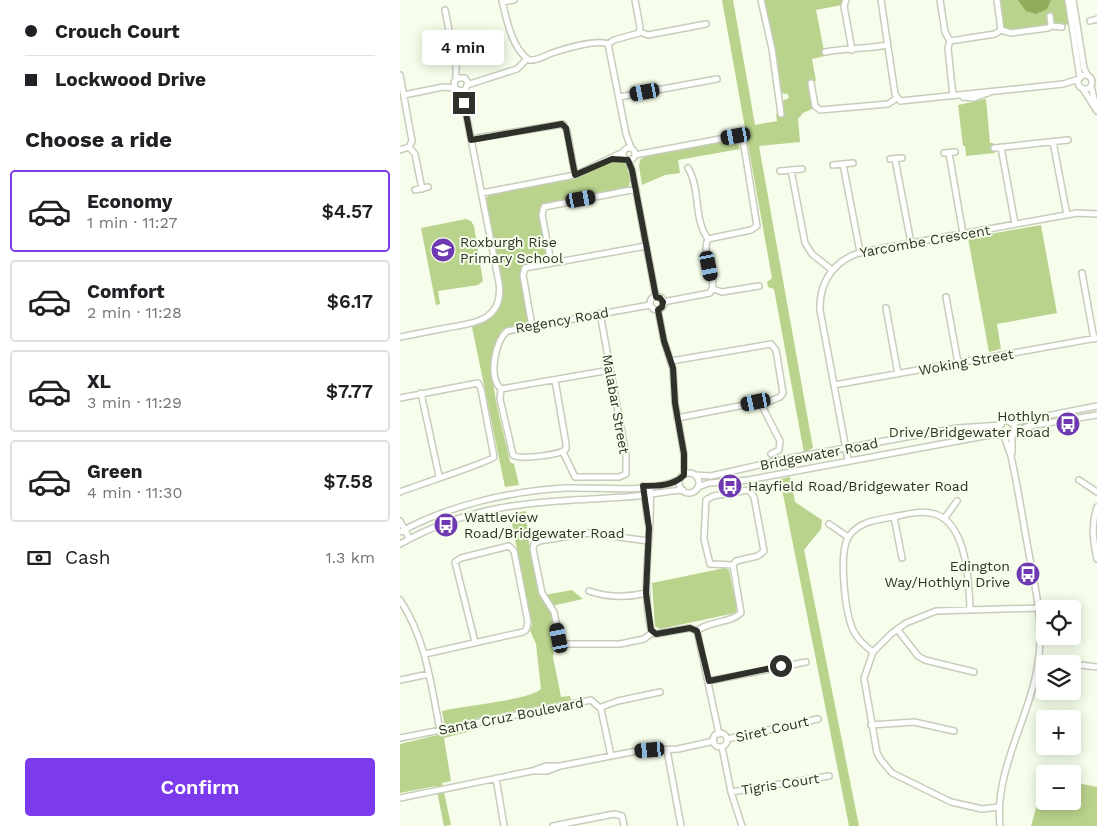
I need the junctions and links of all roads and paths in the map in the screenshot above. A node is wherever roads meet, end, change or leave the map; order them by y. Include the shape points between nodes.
1 (514, 0) edge
2 (635, 0) edge
3 (761, 0) edge
4 (846, 0) edge
5 (881, 0) edge
6 (940, 0) edge
7 (998, 0) edge
8 (1068, 0) edge
9 (1073, 0) edge
10 (502, 1) edge
11 (446, 10) dead end
12 (1050, 16) dead end
13 (1097, 19) edge
14 (1090, 21) dead end
15 (706, 24) dead end
16 (1051, 26) junction
17 (1062, 27) dead end
18 (1001, 30) junction
19 (640, 32) junction
20 (950, 41) junction
21 (608, 44) junction
22 (887, 45) junction
23 (852, 50) junction
24 (825, 52) dead end
25 (527, 59) junction
26 (400, 75) edge
27 (1089, 77) junction
28 (1080, 78) junction
29 (717, 79) dead end
30 (811, 83) dead end
31 (1094, 83) edge
32 (460, 84) junction
33 (1063, 84) junction
34 (1081, 88) junction
35 (404, 95) junction
36 (955, 96) junction
37 (619, 97) junction
38 (897, 98) junction
39 (1097, 110) edge
40 (781, 114) dead end
41 (471, 140) junction
42 (1068, 140) dead end
43 (1054, 142) junction
44 (1001, 147) junction
45 (409, 148) junction
46 (994, 148) dead end
47 (400, 150) edge
48 (949, 153) dead end
49 (629, 154) junction
50 (896, 158) dead end
51 (853, 163) dead end
52 (844, 164) junction
53 (833, 165) dead end
54 (688, 168) dead end
55 (802, 169) dead end
56 (791, 170) junction
57 (780, 171) dead end
58 (575, 175) junction
59 (428, 187) dead end
60 (422, 188) junction
61 (636, 189) junction
62 (415, 190) dead end
63 (482, 193) junction
64 (1097, 214) edge
65 (1067, 215) junction
66 (1015, 224) junction
67 (963, 234) junction
68 (708, 240) junction
69 (911, 243) junction
70 (646, 246) junction
71 (860, 252) junction
72 (551, 262) junction
73 (832, 270) junction
74 (1082, 273) dead end
75 (759, 286) dead end
76 (713, 289) junction
77 (656, 297) junction
78 (946, 297) dead end
79 (663, 302) junction
80 (650, 304) junction
81 (886, 308) dead end
82 (658, 310) junction
83 (600, 314) junction
84 (532, 326) junction
85 (400, 337) edge
86 (1095, 338) edge
87 (671, 361) junction
88 (958, 363) junction
89 (610, 370) junction
90 (898, 374) junction
91 (555, 380) junction
92 (834, 385) junction
93 (501, 389) junction
94 (421, 393) junction
95 (400, 398) edge
96 (763, 404) junction
97 (1097, 406) edge
98 (1097, 416) edge
99 (678, 418) junction
100 (1011, 423) junction
101 (1001, 424) junction
102 (1013, 434) junction
103 (1003, 436) junction
104 (845, 448) junction
105 (563, 452) junction
106 (684, 454) junction
107 (771, 454) dead end
108 (1012, 456) junction
109 (848, 460) junction
110 (694, 475) junction
111 (440, 476) junction
112 (682, 477) junction
113 (1079, 480) dead end
114 (643, 486) junction
115 (650, 486) junction
116 (698, 487) junction
117 (683, 490) junction
118 (400, 492) edge
119 (1097, 492) edge
120 (647, 496) junction
121 (957, 501) dead end
122 (1097, 506) edge
123 (894, 517) junction
124 (944, 519) junction
125 (400, 521) edge
126 (829, 524) dead end
127 (402, 532) edge
128 (848, 537) junction
129 (404, 541) edge
130 (648, 542) junction
131 (1096, 549) edge
132 (902, 558) dead end
133 (1097, 559) edge
134 (733, 565) junction
135 (589, 591) dead end
136 (646, 593) junction
137 (400, 600) edge
138 (1037, 600) edge
139 (1036, 606) edge
140 (970, 609) junction
141 (897, 629) junction
142 (697, 631) junction
143 (653, 632) junction
144 (475, 642) junction
145 (873, 652) junction
146 (425, 654) junction
147 (806, 662) dead end
148 (1081, 665) edge
149 (1097, 667) edge
150 (974, 672) dead end
151 (1036, 673) edge
152 (429, 674) junction
153 (400, 680) edge
154 (709, 681) junction
155 (660, 692) dead end
156 (600, 707) junction
157 (818, 719) dead end
158 (871, 725) junction
159 (440, 730) junction
160 (954, 731) dead end
161 (719, 734) junction
162 (400, 738) edge
163 (727, 739) junction
164 (714, 742) junction
165 (722, 747) junction
166 (667, 750) junction
167 (611, 756) junction
168 (829, 776) dead end
169 (496, 778) junction
170 (731, 792) junction
171 (400, 798) edge
172 (999, 810) junction
173 (564, 825) edge
174 (504, 826) edge
175 (554, 826) edge
176 (624, 826) edge
177 (681, 826) edge
178 (742, 826) edge
179 (1000, 826) edge

1 - 10 street
2 - 19 street
3 - 40 street
4 - 23 street via 844,6
5 - 22 street
6 - 20 street via 945,32
7 - 18 street
8 - 28 street
9 - 27 street via 1084,68
10 - 25 street via 513,36
11 - 32 street
12 - 16 street
13 - 14 street
15 - 19 street via 650,34
16 - 17 street
16 - 18 street via 1011,33
18 - 20 street via 995,34
19 - 21 street
20 - 36 street via 948,48
21 - 25 street via 600,42 534,60
21 - 37 street
22 - 23 street
22 - 38 street
23 - 24 street
25 - 32 street via 517,69
26 - 35 street
27 - 28 street
27 - 31 street
28 - 33 street
28 - 34 street
29 - 37 street
30 - 38 street via 815,106 820,110 888,104
31 - 34 street
31 - 39 street
32 - 35 street
32 - 41 street
33 - 34 street
33 - 36 street
34 - 39 street
35 - 45 street via 412,141
36 - 38 street via 906,102
37 - 49 street
41 - 58 street via 562,124 566,128
41 - 63 street
42 - 43 street
43 - 44 street
43 - 65 street
44 - 46 street
44 - 66 street
45 - 47 street
45 - 60 street via 415,154
48 - 67 street
49 - 58 street
49 - 61 street
49 - 68 street via 741,137 757,226
50 - 69 street
51 - 52 street
52 - 53 street
52 - 71 street
54 - 68 street via 694,180 703,231
55 - 56 street
56 - 57 street
56 - 73 street via 805,243 812,254
58 - 63 street
59 - 60 street
60 - 62 street
61 - 70 street
61 - 72 street via 544,207 542,215
63 - 85 street via 500,289 495,309 476,323
64 - 65 street, Yarcombe Crescent
65 - 66 street, Yarcombe Crescent
66 - 67 street, Yarcombe Crescent
67 - 69 street, Yarcombe Crescent
68 - 76 street via 706,247
69 - 71 street, Yarcombe Crescent
70 - 72 street
70 - 77 street
71 - 73 street, Yarcombe Crescent via 845,258
72 - 84 street via 527,267 523,271
73 - 92 street, Yarcombe Crescent via 822,288 820,305
74 - 86 street
75 - 76 street via 722,292
76 - 79 street via 707,294
77 - 79 street
77 - 80 street
78 - 88 street
79 - 82 street
80 - 82 street
80 - 83 street, Regency Road
81 - 90 street
82 - 87 street
83 - 84 street, Regency Road
83 - 89 street, Malabar Street
84 - 93 street, Regency Road via 503,334 495,366
86 - 88 street, Woking Street
87 - 96 street via 771,344 776,350 783,393
87 - 99 street
88 - 90 street, Woking Street
89 - 91 street
89 - 105 street, Malabar Street via 626,455 626,474 619,477 575,477
90 - 92 street, Woking Street
91 - 93 street
91 - 105 street via 566,444
92 - 104 street, Yarcombe Crescent
93 - 105 street via 500,399 513,455 520,458
94 - 95 street
94 - 111 street
94 - 111 street via 475,382 481,389 494,456 488,462
96 - 99 street via 756,402
96 - 107 street via 783,446
97 - 100 street
98 - 102 street via 1029,426
99 - 106 street
100 - 101 street
100 - 102 street via 1015,428
101 - 103 street
101 - 104 street, Bridgewater Road via 965,427
102 - 103 street
102 - 108 street
103 - 108 street
103 - 109 street, Bridgewater Road via 984,436
104 - 109 street, Yarcombe Crescent
104 - 110 street, Bridgewater Road via 711,476
106 - 110 street
106 - 112 street
108 - 138 street
109 - 116 street, Bridgewater Road
110 - 112 street
110 - 116 street via 699,481
111 - 118 street
112 - 115 street via 669,484
112 - 117 street via 680,486
113 - 119 street
114 - 115 street
114 - 120 street
114 - 127 street via 520,493 454,509
115 - 120 street
116 - 117 street via 691,492
117 - 120 street
120 - 129 street via 522,503 454,519
120 - 130 street
121 - 124 street
122 - 131 street via 1093,521
123 - 124 street via 925,512
123 - 128 street via 864,523
123 - 132 street
124 - 140 street via 955,530 961,543
125 - 127 street
126 - 128 street
127 - 129 street
128 - 145 street via 842,562 849,617 857,636
130 - 136 street
130 - 143 street via 590,533 539,541 533,549 542,593 554,612 560,640 564,644 620,644 644,639
131 - 133 street
134 - 134 street via 764,551 754,496 749,490 712,496 706,500 704,540 708,562 713,566
134 - 142 street via 741,613
135 - 136 street via 622,597
136 - 143 street
137 - 146 street via 414,623
139 - 140 street
140 - 141 street via 936,611
141 - 145 street
141 - 150 street via 918,656 925,660
142 - 143 street via 690,628 660,634
142 - 154 street
144 - 144 street via 523,632 528,626 514,551 509,546 455,562
144 - 146 street
145 - 158 street via 864,678
146 - 152 street
147 - 154 street
148 - 149 street
151 - 172 street via 1002,784
152 - 153 street
152 - 159 street
154 - 161 street
155 - 156 street
156 - 159 street, Santa Cruz Boulevard via 594,701 586,700
156 - 167 street, Santa Cruz Boulevard
157 - 163 street, Siret Court
158 - 160 street via 914,722
158 - 172 street via 877,752 892,773 951,802
159 - 162 street, Santa Cruz Boulevard
161 - 163 street via 724,734
161 - 164 street via 714,737
163 - 165 street
164 - 165 street
164 - 166 street
165 - 170 street
166 - 167 street
166 - 177 street
167 - 169 street
168 - 170 street, Tigris Court
169 - 171 street
169 - 174 street
170 - 178 street
172 - 179 street
173 - 175 street
173 - 176 street via 614,814 622,816

